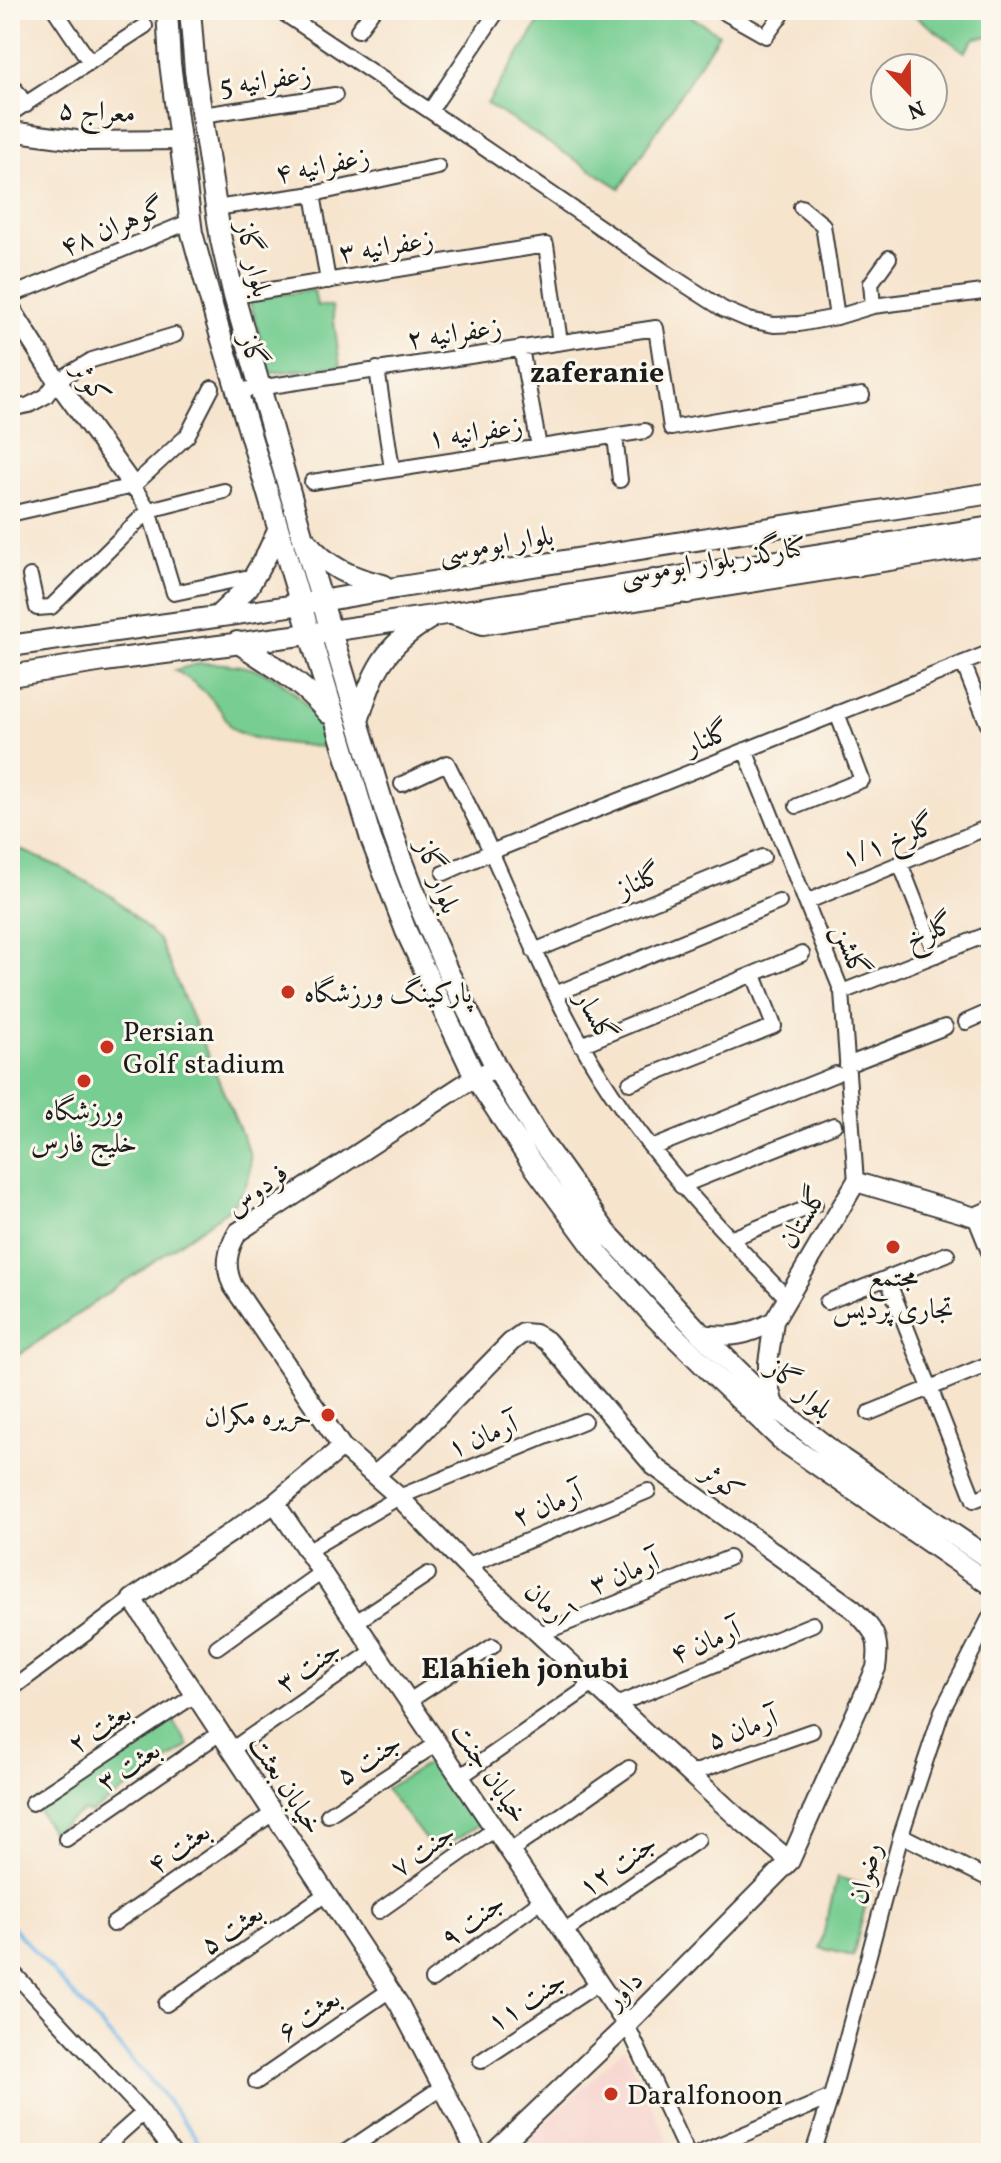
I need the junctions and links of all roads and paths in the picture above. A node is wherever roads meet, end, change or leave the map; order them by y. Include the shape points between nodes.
1 (55, 10) edge
2 (167, 10) edge
3 (190, 10) edge
4 (279, 10) edge
5 (373, 10) edge
6 (498, 10) edge
7 (720, 10) edge
8 (785, 10) edge
9 (145, 26) dead end
10 (358, 30) dead end
11 (90, 62) junction
12 (10, 82) edge
13 (335, 95) dead end
14 (26, 105) junction
15 (430, 111) junction
16 (10, 114) edge
17 (202, 115) junction
18 (10, 131) edge
19 (180, 140) junction
20 (438, 167) dead end
21 (313, 194) junction
22 (801, 207) dead end
23 (215, 208) junction
24 (191, 221) junction
25 (889, 258) dead end
26 (328, 281) junction
27 (991, 291) edge
28 (10, 296) edge
29 (234, 296) junction
30 (873, 306) junction
31 (10, 307) edge
32 (837, 317) junction
33 (175, 335) dead end
34 (560, 342) junction
35 (521, 348) junction
36 (377, 369) junction
37 (57, 381) junction
38 (260, 387) junction
39 (212, 388) dead end
40 (237, 391) junction
41 (862, 395) dead end
42 (10, 409) edge
43 (645, 431) dead end
44 (615, 436) junction
45 (539, 447) junction
46 (392, 469) junction
47 (620, 480) dead end
48 (312, 482) dead end
49 (133, 486) junction
50 (224, 491) dead end
51 (991, 493) edge
52 (149, 510) junction
53 (10, 514) edge
54 (991, 527) edge
55 (278, 531) junction
56 (302, 535) junction
57 (991, 545) edge
58 (816, 554) junction
59 (857, 566) junction
60 (30, 576) dead end
61 (245, 578) dead end
62 (654, 580) junction
63 (395, 588) junction
64 (687, 593) junction
65 (322, 602) junction
66 (301, 606) junction
67 (441, 614) junction
68 (219, 615) junction
69 (331, 631) junction
70 (309, 634) junction
71 (237, 642) junction
72 (10, 646) edge
73 (991, 652) edge
74 (963, 663) junction
75 (10, 676) edge
76 (837, 713) junction
77 (334, 720) junction
78 (358, 721) junction
79 (991, 732) edge
80 (745, 750) junction
81 (402, 784) dead end
82 (797, 806) dead end
83 (991, 826) edge
84 (491, 852) junction
85 (763, 857) dead end
86 (900, 863) junction
87 (444, 873) dead end
88 (779, 902) dead end
89 (806, 902) junction
90 (991, 933) edge
91 (534, 951) junction
92 (802, 954) dead end
93 (936, 955) junction
94 (754, 975) junction
95 (842, 992) junction
96 (555, 994) junction
97 (991, 1011) edge
98 (966, 1022) dead end
99 (945, 1027) dead end
100 (581, 1045) junction
101 (496, 1067) junction
102 (842, 1070) junction
103 (475, 1077) junction
104 (630, 1083) dead end
105 (834, 1125) dead end
106 (652, 1148) junction
107 (856, 1182) junction
108 (681, 1186) junction
109 (815, 1205) dead end
110 (983, 1213) edge
111 (730, 1239) junction
112 (947, 1254) dead end
113 (991, 1257) edge
114 (887, 1278) junction
115 (787, 1298) junction
116 (827, 1302) dead end
117 (774, 1321) junction
118 (701, 1334) junction
119 (991, 1363) edge
120 (931, 1388) junction
121 (774, 1406) junction
122 (869, 1413) dead end
123 (584, 1421) dead end
124 (342, 1447) junction
125 (375, 1475) junction
126 (648, 1491) dead end
127 (991, 1493) edge
128 (399, 1497) junction
129 (275, 1503) junction
130 (307, 1551) junction
131 (729, 1558) dead end
132 (991, 1560) edge
133 (466, 1566) junction
134 (322, 1572) junction
135 (428, 1574) dead end
136 (991, 1585) edge
137 (132, 1599) junction
138 (991, 1615) edge
139 (356, 1622) junction
140 (813, 1624) dead end
141 (540, 1634) junction
142 (493, 1646) dead end
143 (217, 1647) dead end
144 (375, 1650) junction
145 (593, 1684) junction
146 (10, 1690) edge
147 (195, 1695) junction
148 (409, 1701) junction
149 (616, 1705) junction
150 (812, 1731) dead end
151 (220, 1733) junction
152 (438, 1743) junction
153 (231, 1750) junction
154 (629, 1768) dead end
155 (690, 1774) junction
156 (460, 1777) junction
157 (32, 1803) dead end
158 (273, 1813) junction
159 (328, 1815) dead end
160 (495, 1829) junction
161 (901, 1835) junction
162 (66, 1839) dead end
163 (698, 1840) dead end
164 (510, 1851) junction
165 (790, 1861) junction
166 (991, 1880) edge
167 (326, 1894) junction
168 (543, 1899) junction
169 (379, 1911) dead end
170 (113, 1924) dead end
171 (565, 1931) junction
172 (10, 1969) edge
173 (432, 1980) dead end
174 (599, 1983) junction
175 (390, 1990) junction
176 (166, 2004) dead end
177 (627, 2025) junction
178 (481, 2061) dead end
179 (256, 2082) dead end
180 (442, 2087) junction
181 (831, 2097) junction
182 (143, 2113) junction
183 (98, 2153) edge
184 (173, 2153) edge
185 (344, 2153) edge
186 (477, 2153) edge
187 (493, 2153) edge
188 (687, 2153) edge
189 (700, 2153) edge
190 (813, 2153) edge

1 - 11 street
2 - 19 main road, گاز
3 - 17 main road, بلوار گاز
4 - 15 street
5 - 10 street
6 - 15 street
7 - 8 street via 766,36
9 - 11 street
11 - 14 street
12 - 14 street
13 - 17 street, 5 زعفرانیه
14 - 16 street
15 - 32 street via 723,309 774,325
17 - 23 main road, بلوار گاز
18 - 19 street, معراج ۵ via 83,141
19 - 24 main road, گاز
20 - 21 street, زعفرانیه ۴
21 - 23 street, زعفرانیه ۴
21 - 26 street
22 - 32 street via 823,225
23 - 29 main road, بلوار گاز
24 - 28 street, گوهران ۴۸
24 - 40 main road, گاز
25 - 30 street via 871,283
26 - 29 street, زعفرانیه ۳
26 - 34 street, زعفرانیه ۳ via 546,245
27 - 30 street
29 - 38 main road, بلوار گاز
30 - 32 street
31 - 37 street, کوثر
33 - 37 street via 92,360
34 - 35 street, زعفرانیه ۲
34 - 41 street, زعفرانیه ۲ via 656,328 671,428
35 - 36 street, زعفرانیه ۲
35 - 45 street
36 - 38 street, زعفرانیه ۲
36 - 46 street
37 - 42 street via 46,396
37 - 49 street, کوثر
38 - 40 street, زعفرانیه ۲
38 - 56 main road, بلوار گاز
39 - 49 street via 187,436
40 - 55 main road, گاز
43 - 44 street, زعفرانیه ۱
44 - 45 street, زعفرانیه ۱
44 - 47 street
45 - 46 street, زعفرانیه ۱
46 - 48 street, زعفرانیه ۱
49 - 52 street
49 - 53 street
50 - 52 street
51 - 63 main road, بلوار ابوموسی
52 - 60 street via 51,607 37,608
52 - 61 street via 174,593
54 - 58 main road
55 - 66 main road, گاز
55 - 68 main road via 248,587
56 - 63 main road via 338,570
56 - 65 main road, بلوار گاز
57 - 59 street, کنارگذر بلوار ابوموسی
58 - 59 main road
58 - 62 main road
59 - 64 street, کنارگذر بلوار ابوموسی
62 - 64 main road
62 - 67 main road
63 - 65 main road, بلوار ابوموسی
64 - 67 street, کنارگذر بلوار ابوموسی via 483,625
65 - 66 main road, بلوار ابوموسی
65 - 69 main road, بلوار گاز
66 - 68 main road, بلوار ابوموسی
66 - 70 main road, بلوار گاز
67 - 69 main road
67 - 78 main road via 410,631 377,668
68 - 72 main road, بلوار ابوموسی
69 - 70 main road
69 - 78 main road, بلوار گاز
70 - 71 main road
70 - 77 main road, بلوار گاز
71 - 75 main road
71 - 77 main road via 313,695
73 - 74 street, گلنار
74 - 76 street, گلنار
74 - 79 street
76 - 80 street, گلنار
76 - 82 street via 862,780
77 - 103 main road, بلوار گاز via 392,897
78 - 101 main road, بلوار گاز via 422,912
80 - 84 street, گلنار
80 - 89 street, گلشن
81 - 84 street, گلسار via 447,763
83 - 86 street, گلرخ ۱/۱
84 - 87 street, گلنار
84 - 91 street, گلسار
85 - 91 street, گلناز
86 - 89 street, گلرخ ۱/۱
86 - 93 street
88 - 96 street
89 - 95 street, گلشن
90 - 93 street, گلرخ
91 - 96 street, گلسار
92 - 94 street
93 - 95 street, گلرخ
94 - 100 street
94 - 104 street via 774,1026
95 - 102 street, گلشن
96 - 100 street, گلسار
97 - 98 street
99 - 102 street
100 - 106 street, گلسار
101 - 103 street
101 - 118 main road, بلوار گاز via 606,1232
102 - 106 street
102 - 107 street, گلشن
103 - 124 street, فردوس via 238,1232 231,1243 226,1260 233,1286
103 - 136 main road, بلوار گاز via 600,1256 655,1317 783,1441
105 - 108 street
106 - 108 street, گلسار
107 - 110 street, گلستان
107 - 115 street, گلستان
108 - 111 street, گلسار
109 - 111 street
110 - 113 street
111 - 115 street, گلسار
112 - 114 street
114 - 116 street
114 - 120 street
115 - 117 street, گلستان
117 - 118 street via 742,1336
117 - 121 street, گلستان via 768,1382
118 - 121 main road, بلوار گاز
119 - 120 street
120 - 122 street
120 - 127 street via 974,1500
121 - 132 main road, بلوار گاز
123 - 128 street, آرمان ۱
124 - 125 street, آرمان
124 - 129 street
125 - 128 street, آرمان
125 - 165 street, کوثر via 512,1341 523,1333 535,1334 547,1341 654,1466 853,1609 873,1630 879,1652 876,1668
126 - 133 street, آرمان ۲
128 - 130 street, آرمان ۱
128 - 133 street, آرمان
129 - 130 street, خیابان جنت
129 - 137 street
130 - 134 street, خیابان جنت
131 - 141 street, آرمان ۳
133 - 141 street, آرمان
134 - 139 street, خیابان جنت
134 - 143 street
135 - 139 street
137 - 146 street
137 - 147 street, خیابان بعثت
138 - 161 street, رضوان via 942,1711
139 - 144 street, خیابان جنت
140 - 149 street, آرمان ۴
141 - 145 street, آرمان
142 - 148 street
144 - 148 street, خیابان جنت
144 - 153 street, جنت ۳
145 - 149 street, آرمان
145 - 156 street
147 - 151 street, خیابان بعثت
147 - 157 street, بعثت ۲
148 - 152 street, خیابان جنت
149 - 155 street, آرمان
150 - 155 street, آرمان ۵
151 - 153 street, خیابان بعثت
151 - 162 street, بعثت ۳
152 - 156 street, خیابان جنت
152 - 159 street, جنت ۵
153 - 158 street, خیابان بعثت
154 - 164 street
155 - 165 street, آرمان
156 - 160 street, خیابان جنت
158 - 167 street, خیابان بعثت
158 - 170 street, بعثت ۴
160 - 164 street, خیابان جنت
160 - 169 street, جنت ۷
161 - 166 street
161 - 181 street, رضوان
163 - 171 street, جنت ۱۲
164 - 168 street, خیابان جنت
165 - 177 street, داور
167 - 175 street, خیابان بعثت
167 - 176 street, بعثت ۵
168 - 171 street, خیابان جنت
168 - 173 street, جنت ۹
171 - 174 street, خیابان جنت
172 - 182 street
174 - 177 street, خیابان جنت
174 - 178 street, جنت ۱۱
175 - 179 street, بعثت ۶
175 - 180 street, خیابان بعثت
177 - 187 street, داور
177 - 188 street
180 - 185 street
180 - 186 street, خیابان بعثت
181 - 189 street
181 - 190 street, رضوان
182 - 183 street
182 - 184 street

